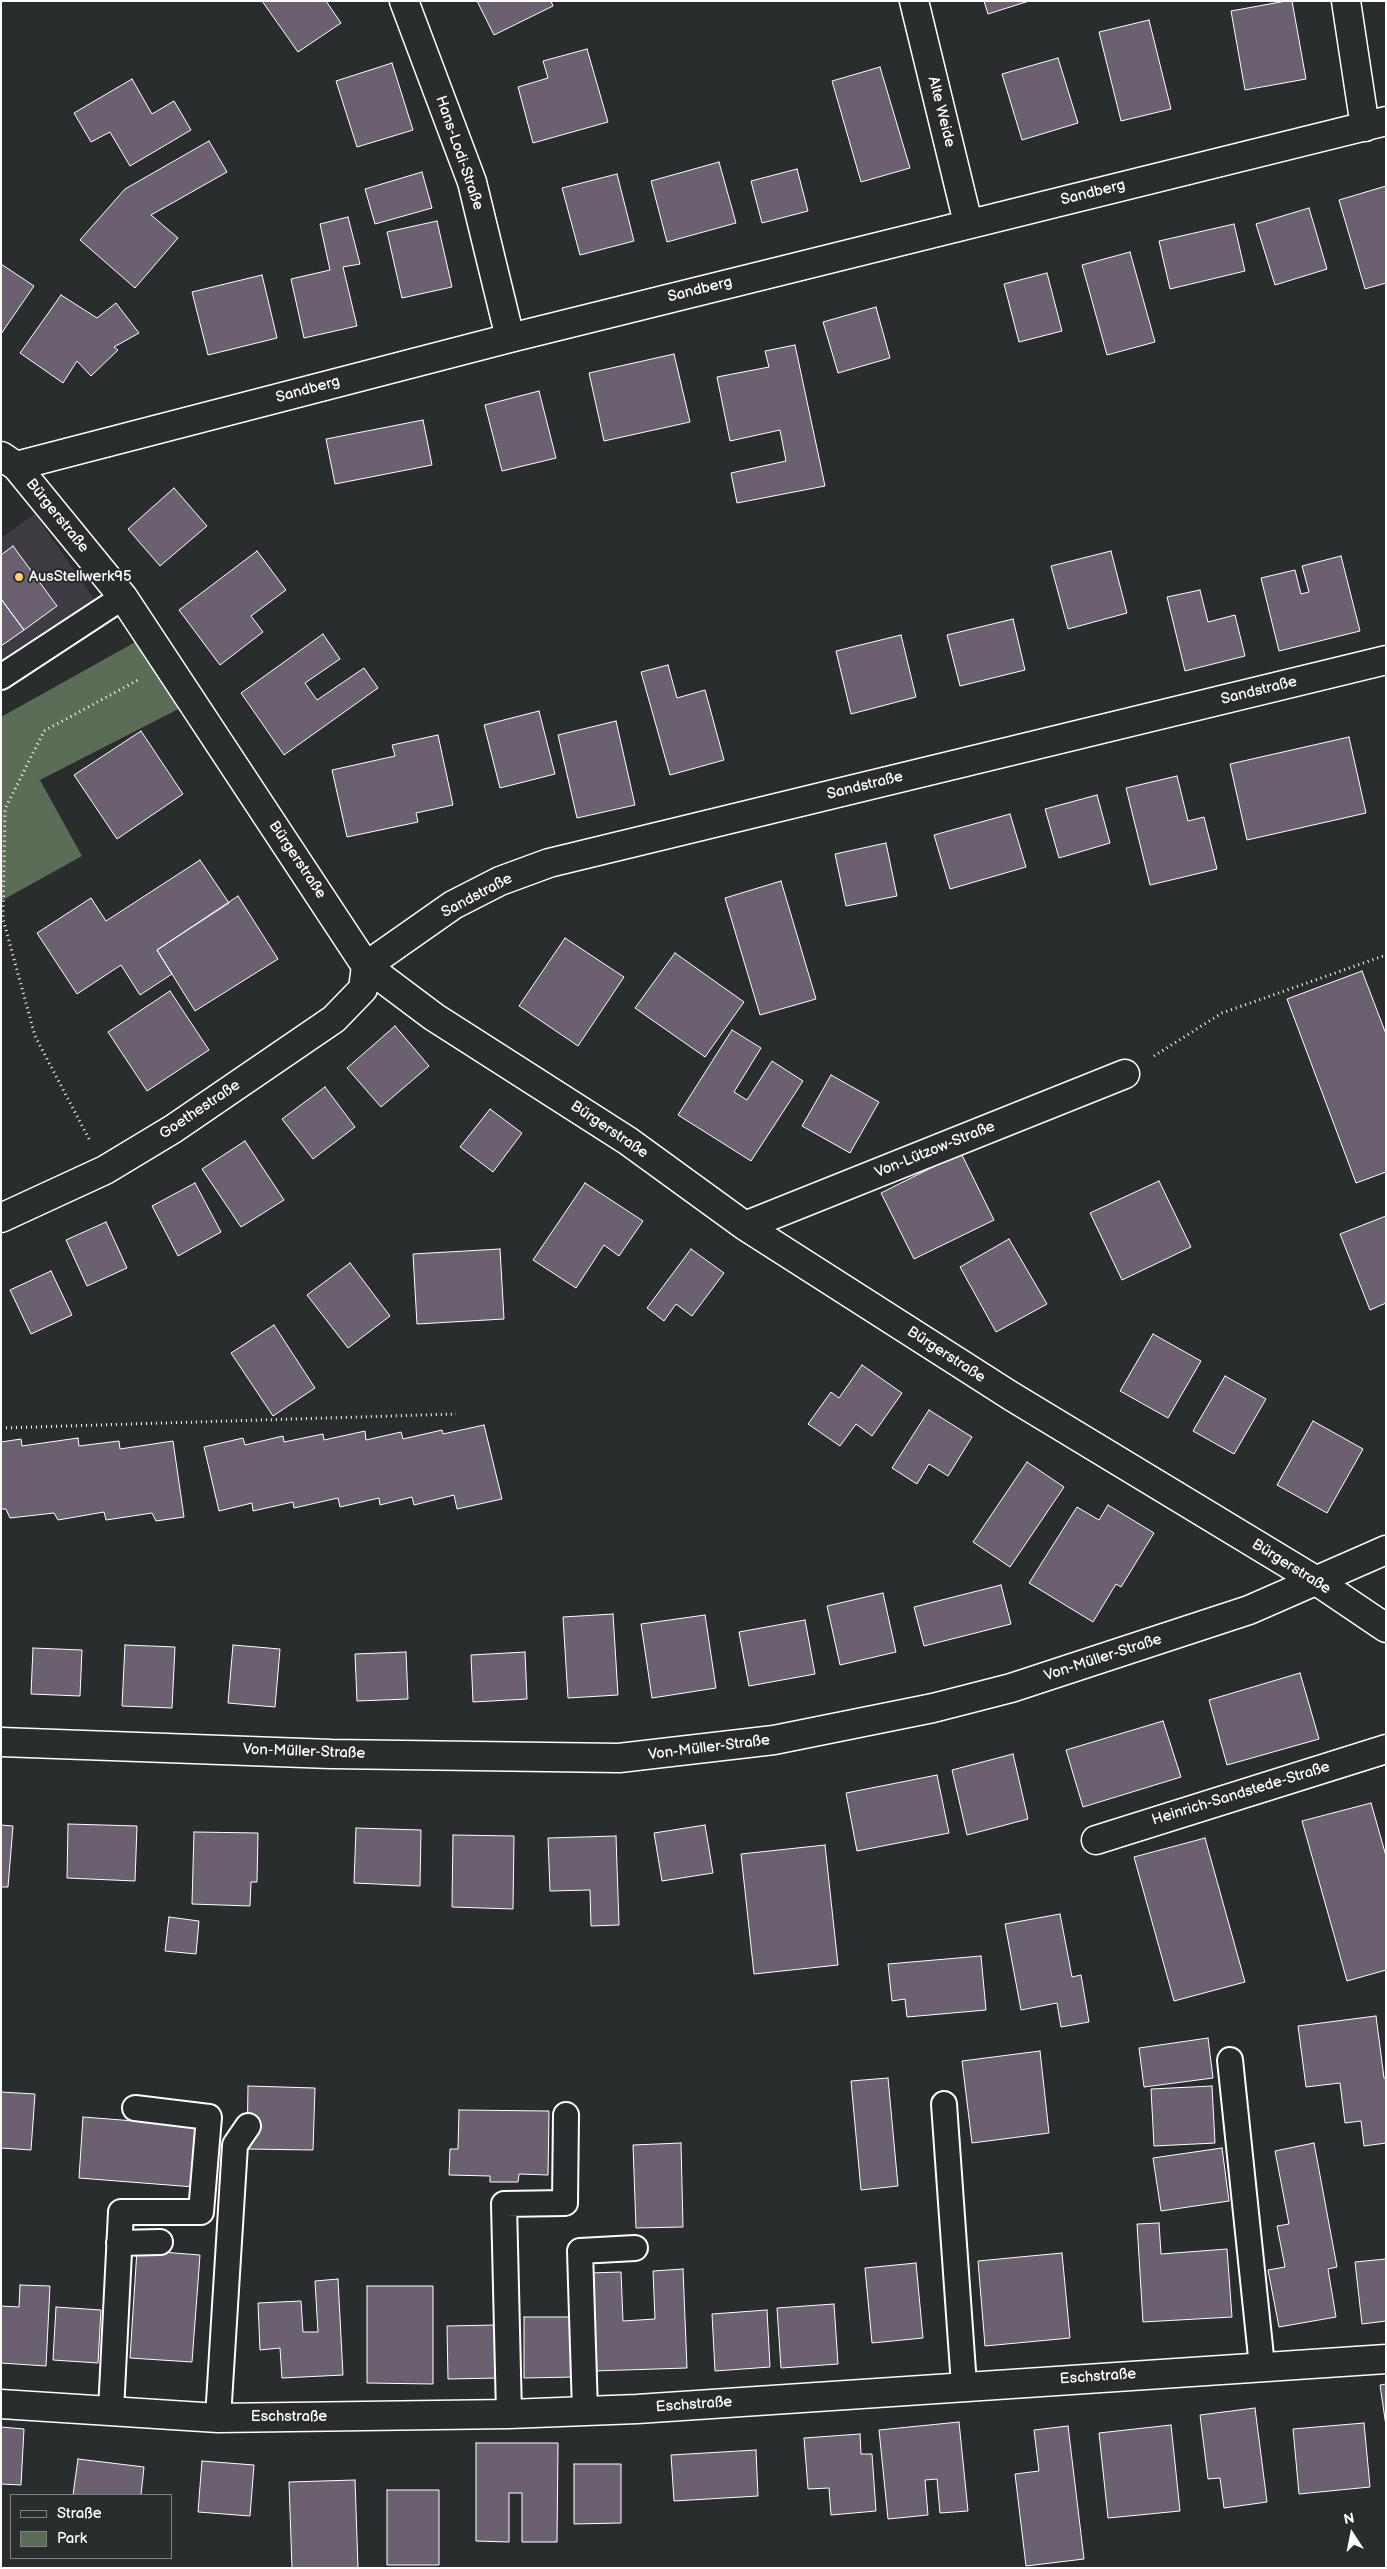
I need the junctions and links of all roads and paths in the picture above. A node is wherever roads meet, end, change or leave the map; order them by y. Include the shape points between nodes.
1 (404, 1) edge
2 (914, 1) edge
3 (1346, 1) edge
4 (1375, 124) edge
5 (968, 223) junction
6 (510, 338) junction
7 (9, 461) edge
8 (123, 597) junction
9 (1386, 660) edge
10 (167, 664) junction
11 (1, 676) edge
12 (1386, 955) edge
13 (366, 966) junction
14 (1124, 1074) joint
15 (105, 1170) junction
16 (1, 1218) edge
17 (745, 1226) junction
18 (456, 1414) dead end
19 (1, 1428) edge
20 (1386, 1550) edge
21 (1314, 1580) junction
22 (1386, 1628) edge
23 (1, 1742) edge
24 (1386, 1749) edge
25 (1096, 1840) dead end
26 (1230, 2060) dead end
27 (944, 2104) dead end
28 (135, 2108) dead end
29 (566, 2114) dead end
30 (248, 2126) dead end
31 (119, 2242) junction
32 (160, 2242) dead end
33 (635, 2248) dead end
34 (1386, 2358) edge
35 (1262, 2366) junction
36 (964, 2385) junction
37 (1, 2404) edge
38 (111, 2411) junction
39 (585, 2411) junction
40 (510, 2414) junction
41 (218, 2418) junction

1 - 6 street, Hans-Lodi-Straße via 472,182
2 - 5 street, Alte Weide
3 - 4 street
4 - 5 street, Sandberg
5 - 6 street, Sandberg
6 - 7 street, Sandberg
7 - 8 street, Bürgerstraße
8 - 10 street, Bürgerstraße
8 - 11 lane
9 - 13 street, Sandstraße via 549,863 500,881 453,905
10 - 13 street, Bürgerstraße
10 - 15 path via 44,731 6,809 3,919 35,1036
12 - 14 path via 1222,1013
13 - 15 street, Goethestraße via 362,990 334,1019 173,1129
13 - 17 street, Bürgerstraße via 434,1017 628,1141
14 - 17 street, Von-Lützow-Straße
15 - 16 street, Goethestraße
17 - 21 street, Bürgerstraße via 1011,1396
18 - 19 path
20 - 21 street, Von-Müller-Straße
21 - 22 street, Bürgerstraße
21 - 23 street, Von-Müller-Straße via 1249,1610 1011,1688 852,1726 696,1750 619,1758 321,1753
24 - 25 street, Heinrich-Sandstede-Straße
26 - 35 lane
27 - 36 lane
28 - 31 lane via 208,2117 201,2212 121,2212
29 - 40 lane via 565,2202 504,2204
30 - 41 lane via 236,2145
31 - 32 lane
31 - 38 lane
33 - 39 lane via 580,2251
34 - 35 street, Eschstraße
35 - 36 street, Eschstraße
36 - 39 street, Eschstraße
37 - 38 street, Eschstraße
38 - 41 street, Eschstraße
39 - 40 street, Eschstraße
40 - 41 street, Eschstraße

